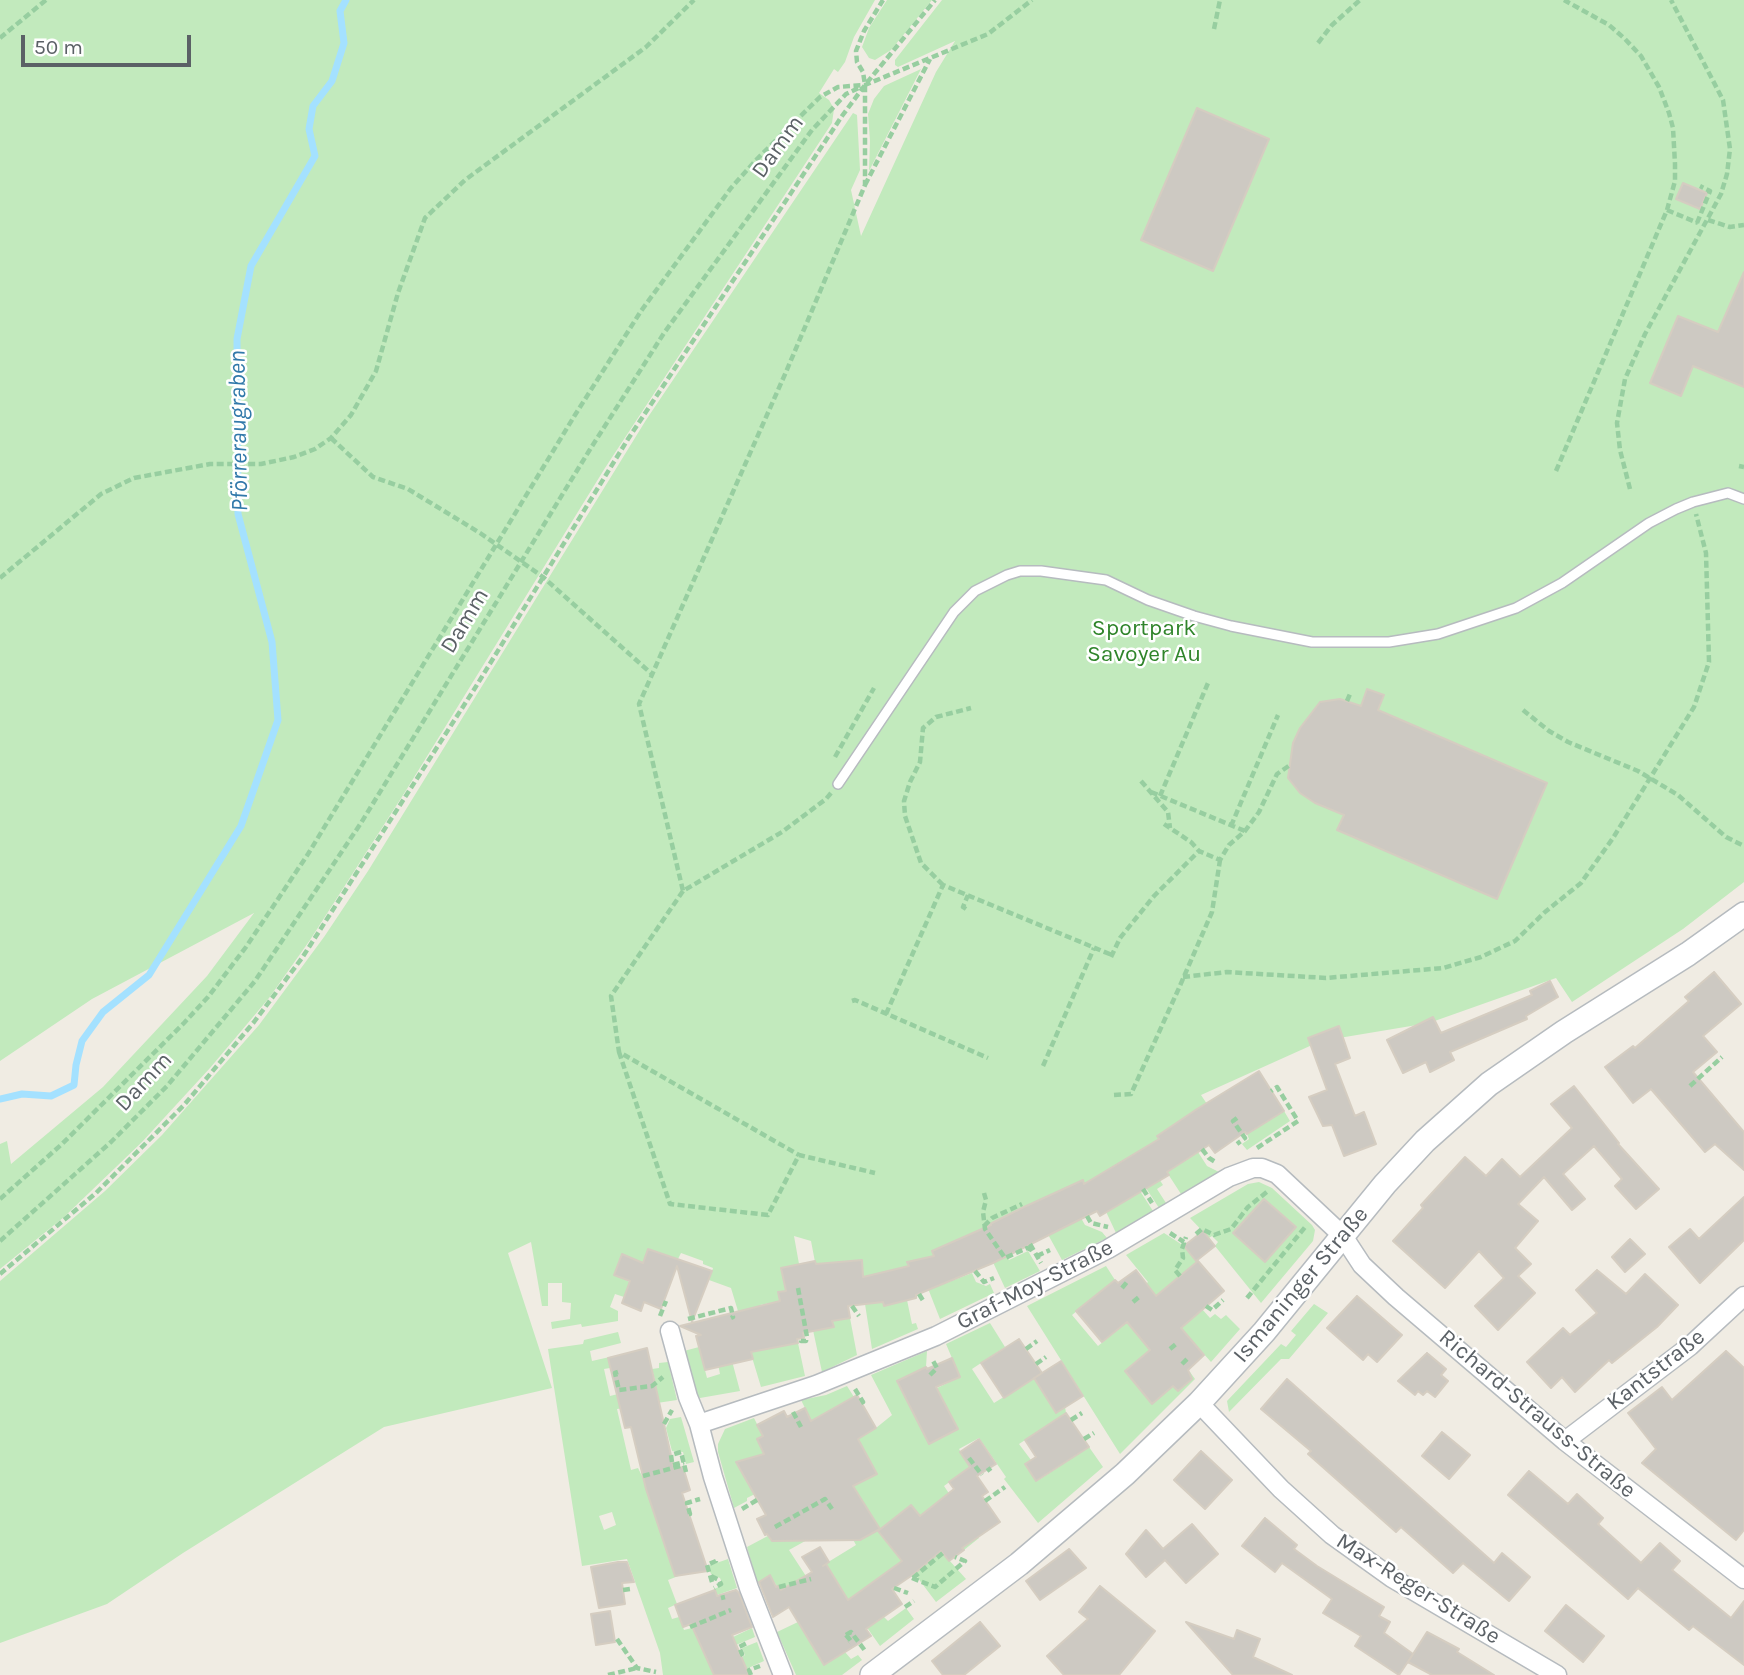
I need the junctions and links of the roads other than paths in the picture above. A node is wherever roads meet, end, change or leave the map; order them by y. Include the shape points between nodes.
1 (1744, 499) edge
2 (839, 782) road end
3 (1744, 914) edge
4 (1343, 1236) junction
5 (1744, 1296) edge
6 (664, 1325) road end
7 (1199, 1404) junction
8 (699, 1424) junction
9 (1565, 1441) junction
10 (1744, 1579) edge
11 (871, 1667) edge
12 (783, 1675) edge
13 (1557, 1675) edge

1 - 2 lane via 1728,493 1693,502 1649,523 1562,583 1516,608 1438,634 1389,642 1312,642 1194,616 1106,580 1041,571 1007,575 975,591 954,612
3 - 4 street, Ismaninger Straße via 1489,1084 1425,1141
4 - 7 street, Ismaninger Straße
4 - 8 street, Graf-Moy-Straße via 1277,1174 1262,1168 1244,1170 1108,1249 936,1336 816,1385
4 - 9 street, Richard-Strauss-Straße via 1362,1265 1396,1297
5 - 9 street, Kantstraße via 1690,1346
6 - 8 street
7 - 11 street, Ismaninger Straße via 1019,1564
7 - 13 street, Max-Reger-Straße via 1332,1535 1392,1578
8 - 12 street via 748,1588
9 - 10 street, Richard-Strauss-Straße

